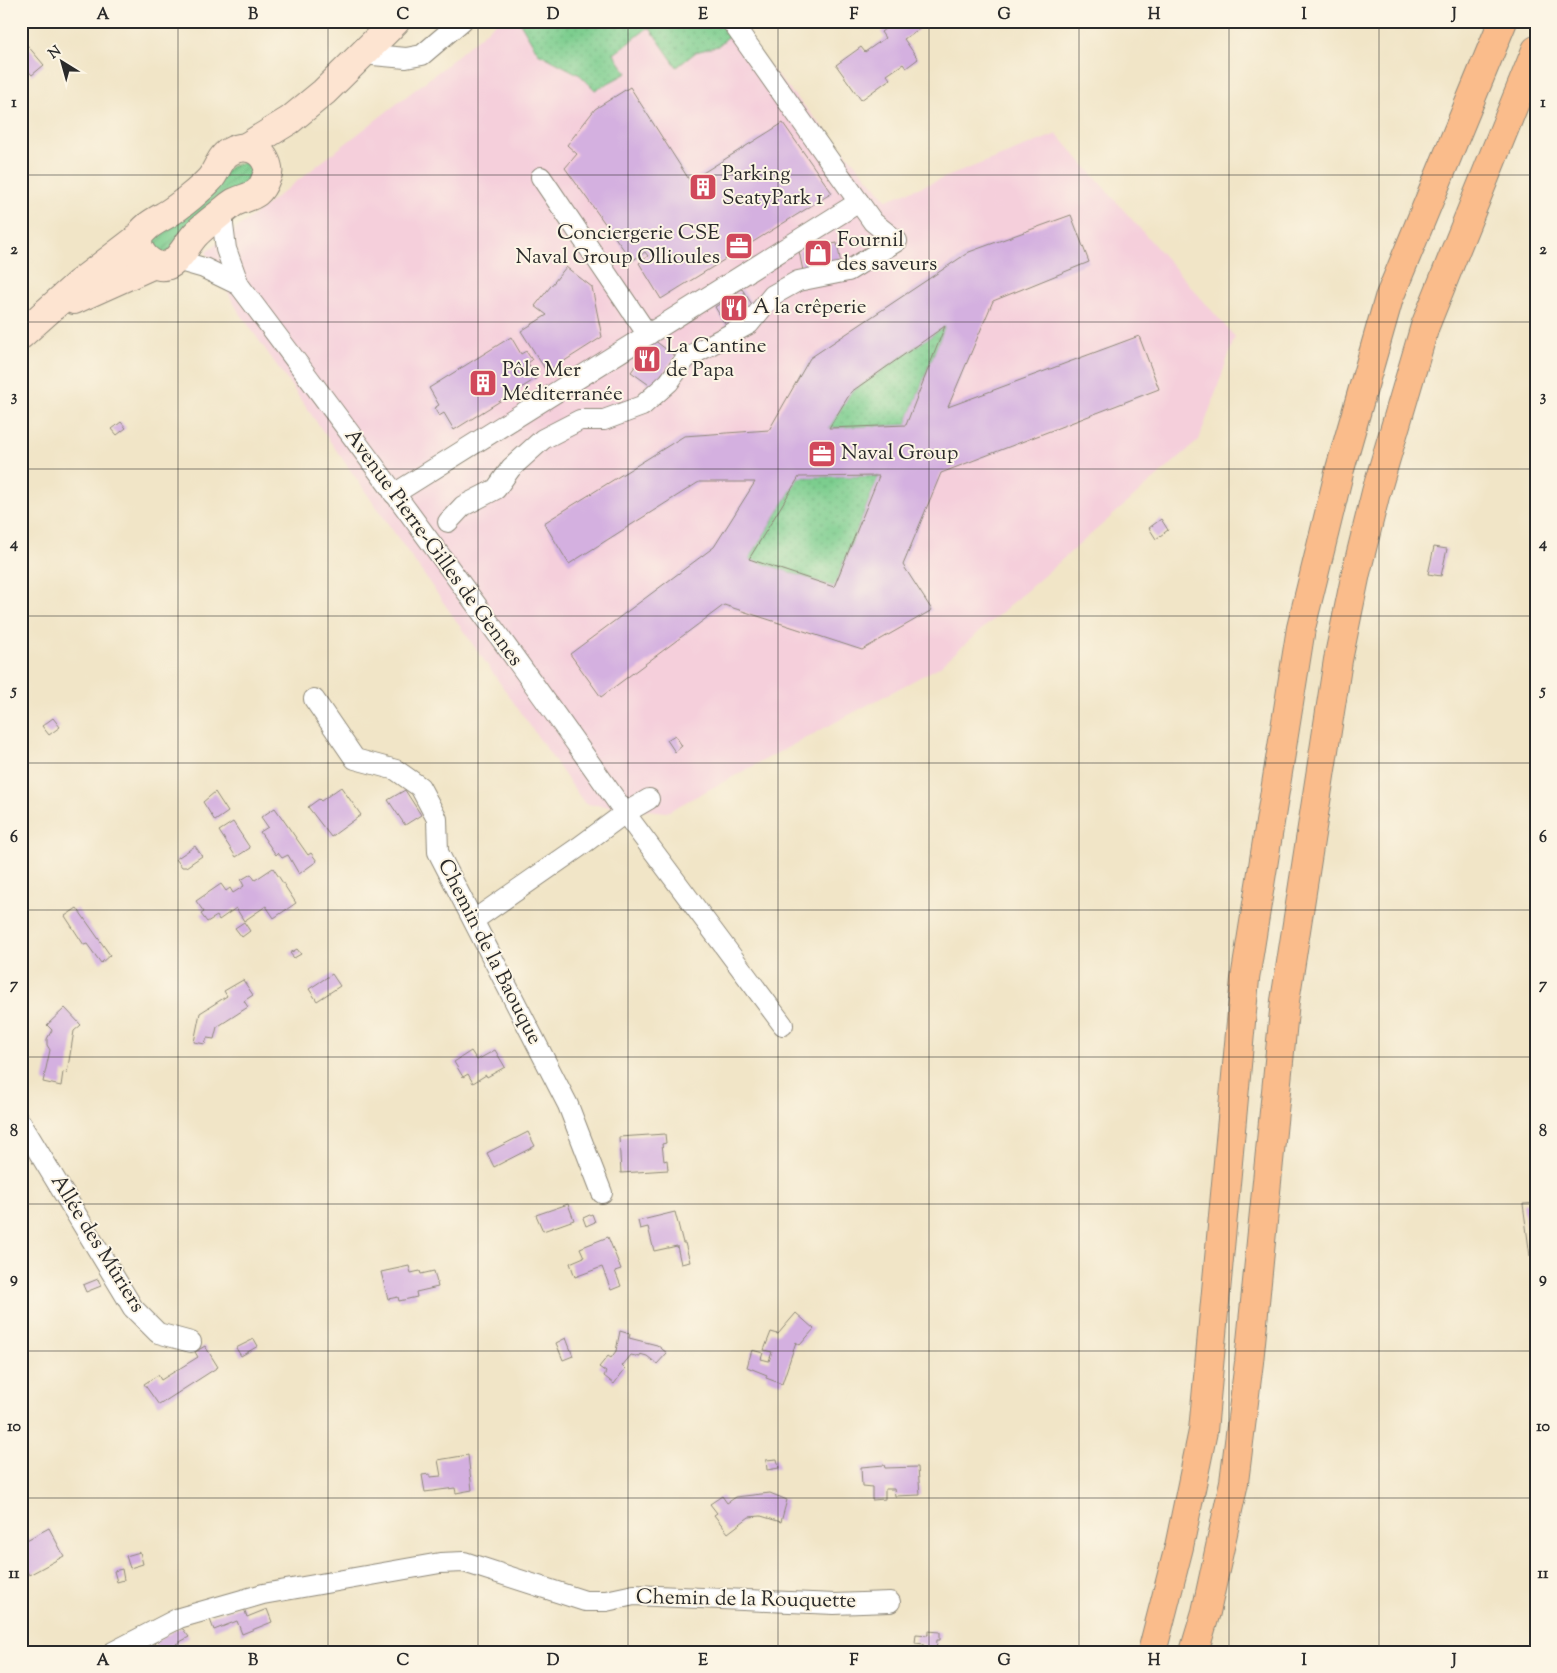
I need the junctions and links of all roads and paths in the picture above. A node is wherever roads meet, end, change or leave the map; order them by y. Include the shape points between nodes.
1 (396, 21) edge
2 (462, 21) edge
3 (731, 21) edge
4 (1503, 21) edge
5 (1536, 50) edge
6 (362, 54) junction
7 (324, 92) junction
8 (246, 147) junction
9 (268, 168) junction
10 (541, 177) dead end
11 (860, 202) junction
12 (223, 212) junction
13 (137, 239) junction
14 (165, 262) junction
15 (239, 285) junction
16 (42, 316) junction
17 (21, 335) edge
18 (648, 335) junction
19 (394, 494) junction
20 (448, 522) dead end
21 (314, 699) dead end
22 (649, 799) dead end
23 (625, 813) junction
24 (474, 920) junction
25 (783, 1025) dead end
26 (21, 1123) edge
27 (602, 1193) dead end
28 (191, 1342) dead end
29 (890, 1602) dead end
30 (113, 1652) edge
31 (1152, 1652) edge
32 (1194, 1652) edge

1 - 6 main road
2 - 6 street via 422,55 406,58
3 - 11 street
4 - 31 highway via 1389,298 1340,468 1301,628 1245,979 1203,1431 1180,1547
5 - 32 highway via 1425,326 1376,492 1356,573 1338,660 1285,1001 1234,1482 1206,1612
6 - 7 main road
7 - 8 main road via 290,120
7 - 9 main road
8 - 9 main road via 260,153
8 - 13 main road via 228,152 210,180 170,213 150,223
9 - 12 main road via 269,173 259,192 233,203
10 - 18 street
11 - 18 street
11 - 20 street via 873,222 898,241 848,271 798,281 773,295 749,324 686,358 669,382 642,406 604,420 580,420 543,439 511,468 496,489 463,506
12 - 14 main road
12 - 15 street, Avenue Pierre-Gilles de Gennes via 226,249
13 - 14 main road via 142,255
13 - 16 main road
14 - 15 street, Avenue Pierre-Gilles de Gennes via 204,268
14 - 16 main road via 84,294
15 - 19 street, Avenue Pierre-Gilles de Gennes
16 - 17 main road
18 - 19 street
19 - 23 street, Avenue Pierre-Gilles de Gennes
21 - 24 street, Chemin de la Baouque via 355,759 396,770 420,787 437,819 438,852
22 - 23 street
23 - 24 street
23 - 25 street, Avenue Pierre-Gilles de Gennes
24 - 27 street, Chemin de la Baouque via 568,1105
26 - 28 street, Allée des Mûriers via 133,1308 158,1333
29 - 30 street, Chemin de la Rouquette via 834,1604 634,1596 585,1601 464,1562 440,1563 263,1594 179,1618

